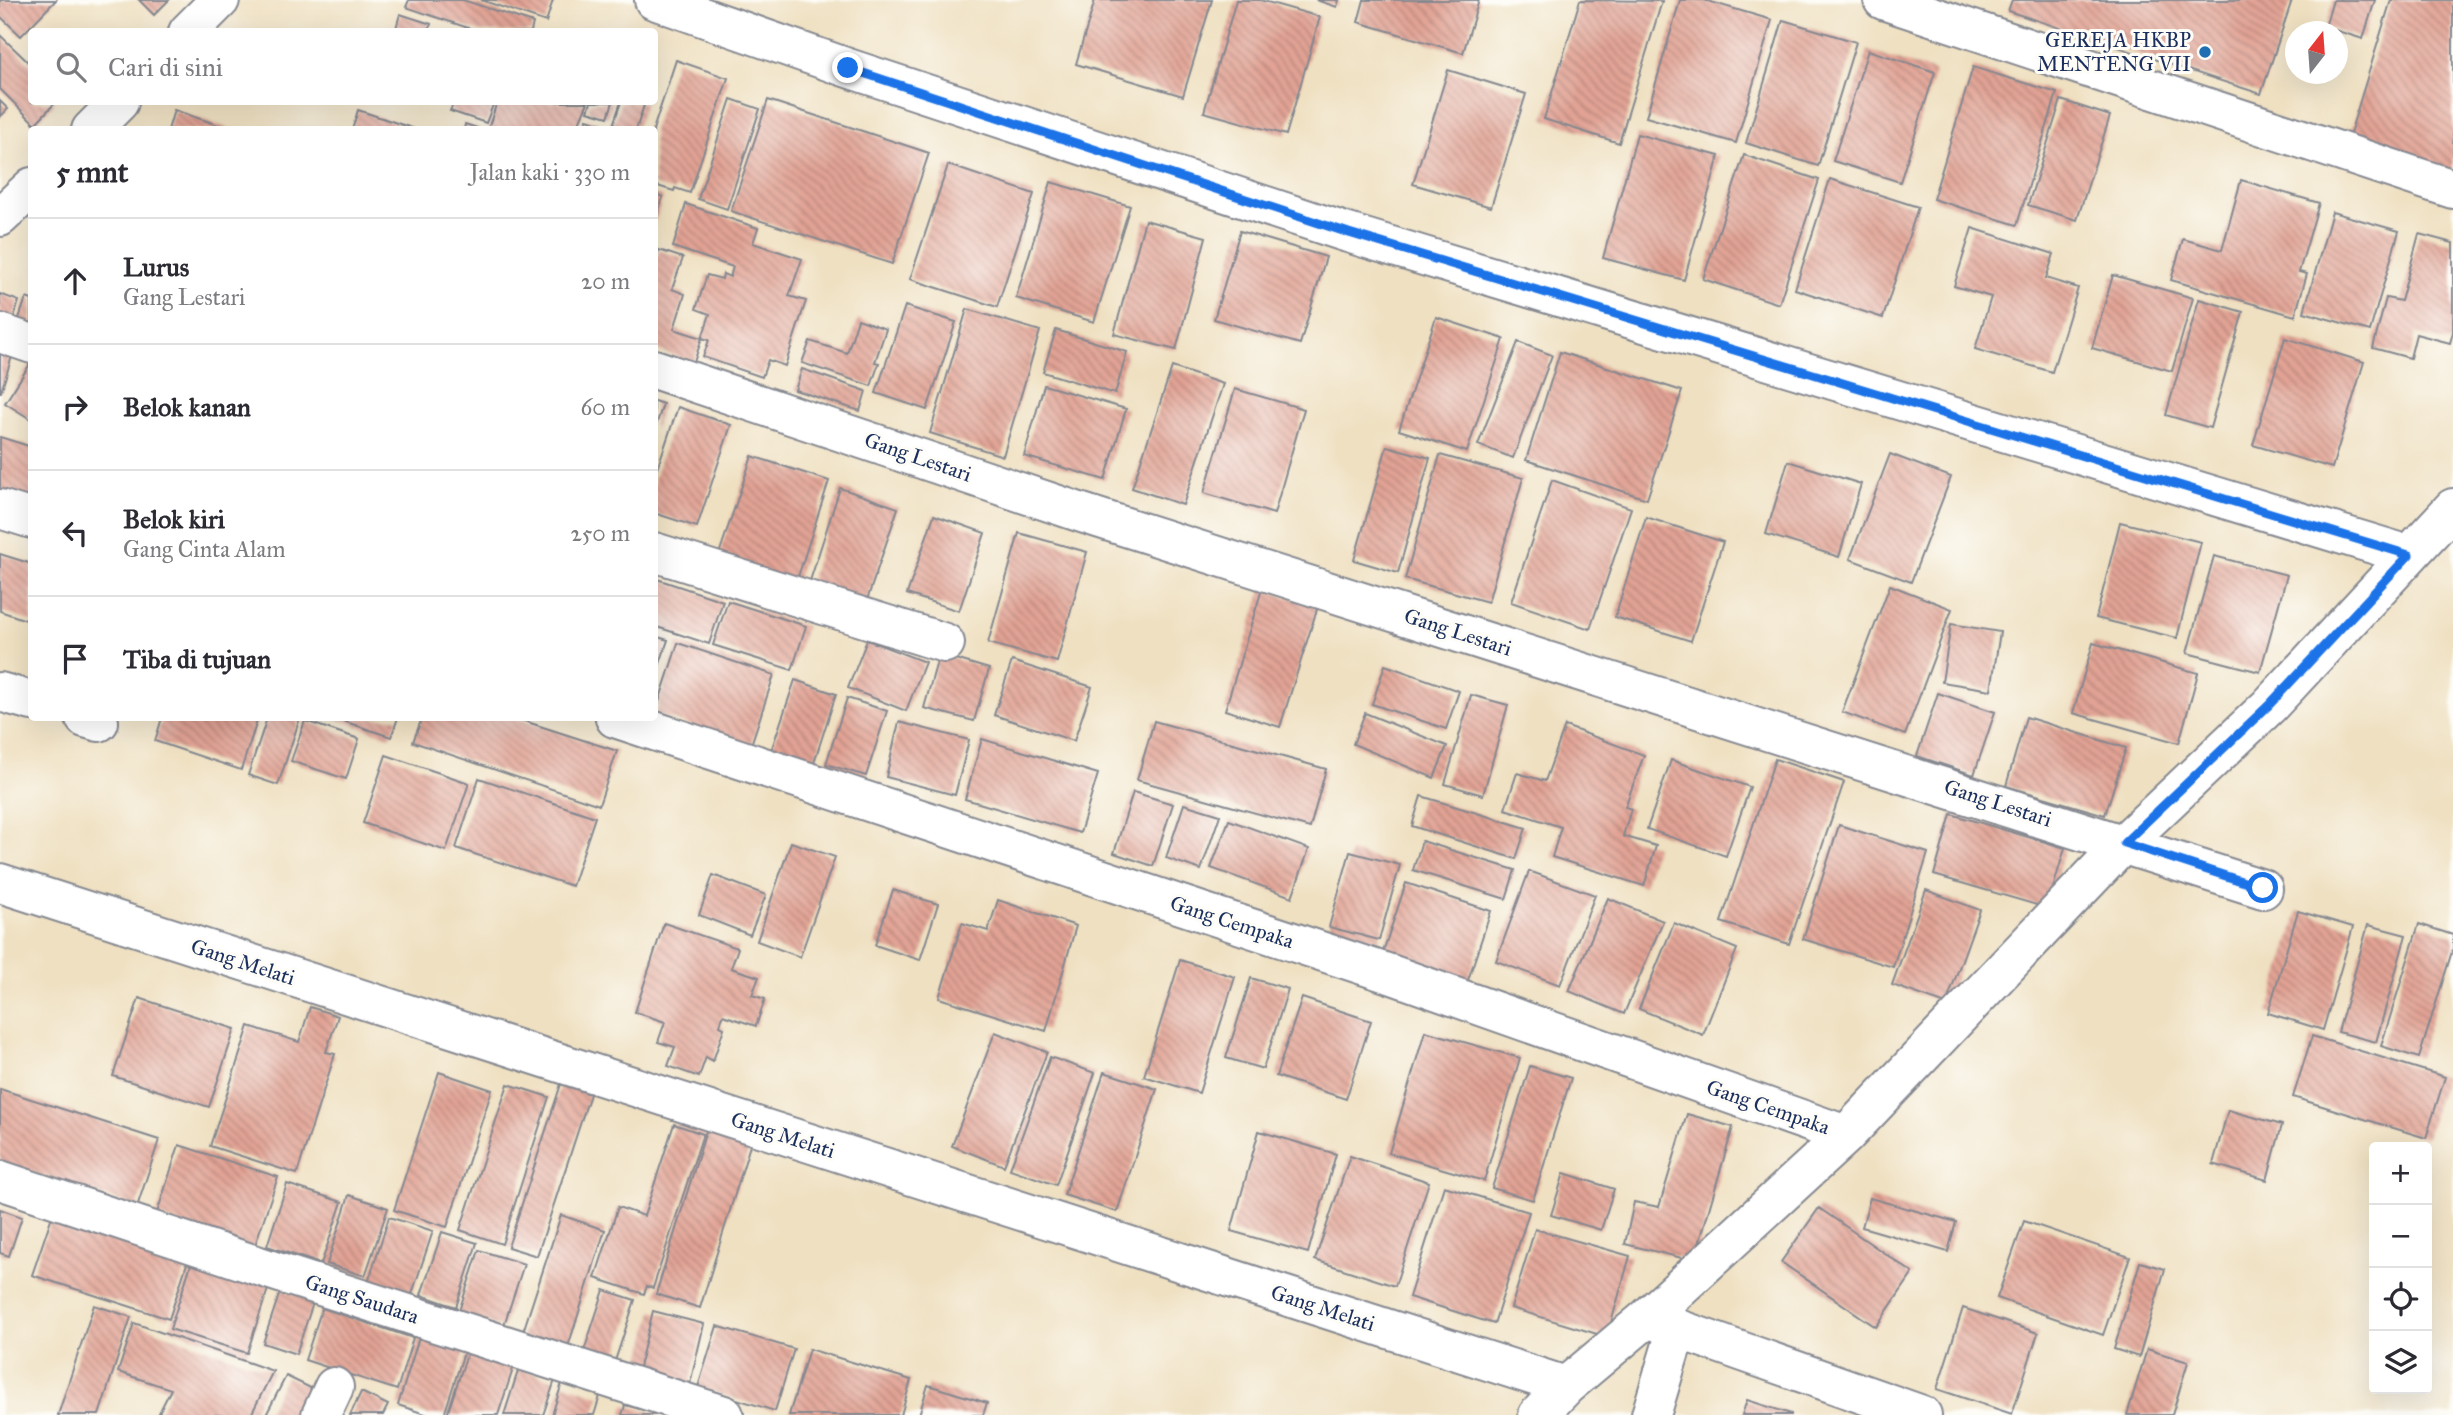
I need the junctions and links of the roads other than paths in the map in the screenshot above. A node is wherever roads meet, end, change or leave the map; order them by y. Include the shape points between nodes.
1 (220, 0) edge
2 (654, 0) edge
3 (1883, 0) edge
4 (1968, 13) edge
5 (192, 28) edge
6 (116, 105) edge
7 (95, 126) edge
8 (2453, 189) edge
9 (28, 191) edge
10 (0, 217) edge
11 (0, 333) edge
12 (28, 343) edge
13 (658, 370) edge
14 (2453, 508) edge
15 (0, 509) edge
16 (28, 518) edge
17 (658, 553) edge
18 (2409, 555) junction
19 (945, 643) dead end
20 (0, 692) edge
21 (28, 700) edge
22 (624, 721) edge
23 (2124, 843) junction
24 (0, 883) edge
25 (2263, 888) dead end
26 (1846, 1135) junction
27 (0, 1180) edge
28 (1662, 1323) junction
29 (1566, 1386) junction
30 (724, 1415) edge
31 (1538, 1415) edge
32 (1651, 1415) edge
33 (1922, 1415) edge

1 - 5 street
2 - 18 street via 1349,233
3 - 4 street
4 - 8 street
6 - 7 street
9 - 10 street
11 - 12 street
13 - 23 street, Gang Lestari via 1082,513
14 - 18 street
15 - 16 street
17 - 19 street
18 - 23 street via 2269,705
20 - 21 street
22 - 26 street, Gang Cempaka via 1393,975
23 - 25 street, Gang Lestari
23 - 26 street
24 - 29 street, Gang Melati
26 - 28 street
27 - 30 street, Gang Saudara
28 - 29 street
28 - 32 street
28 - 33 street
29 - 31 street

